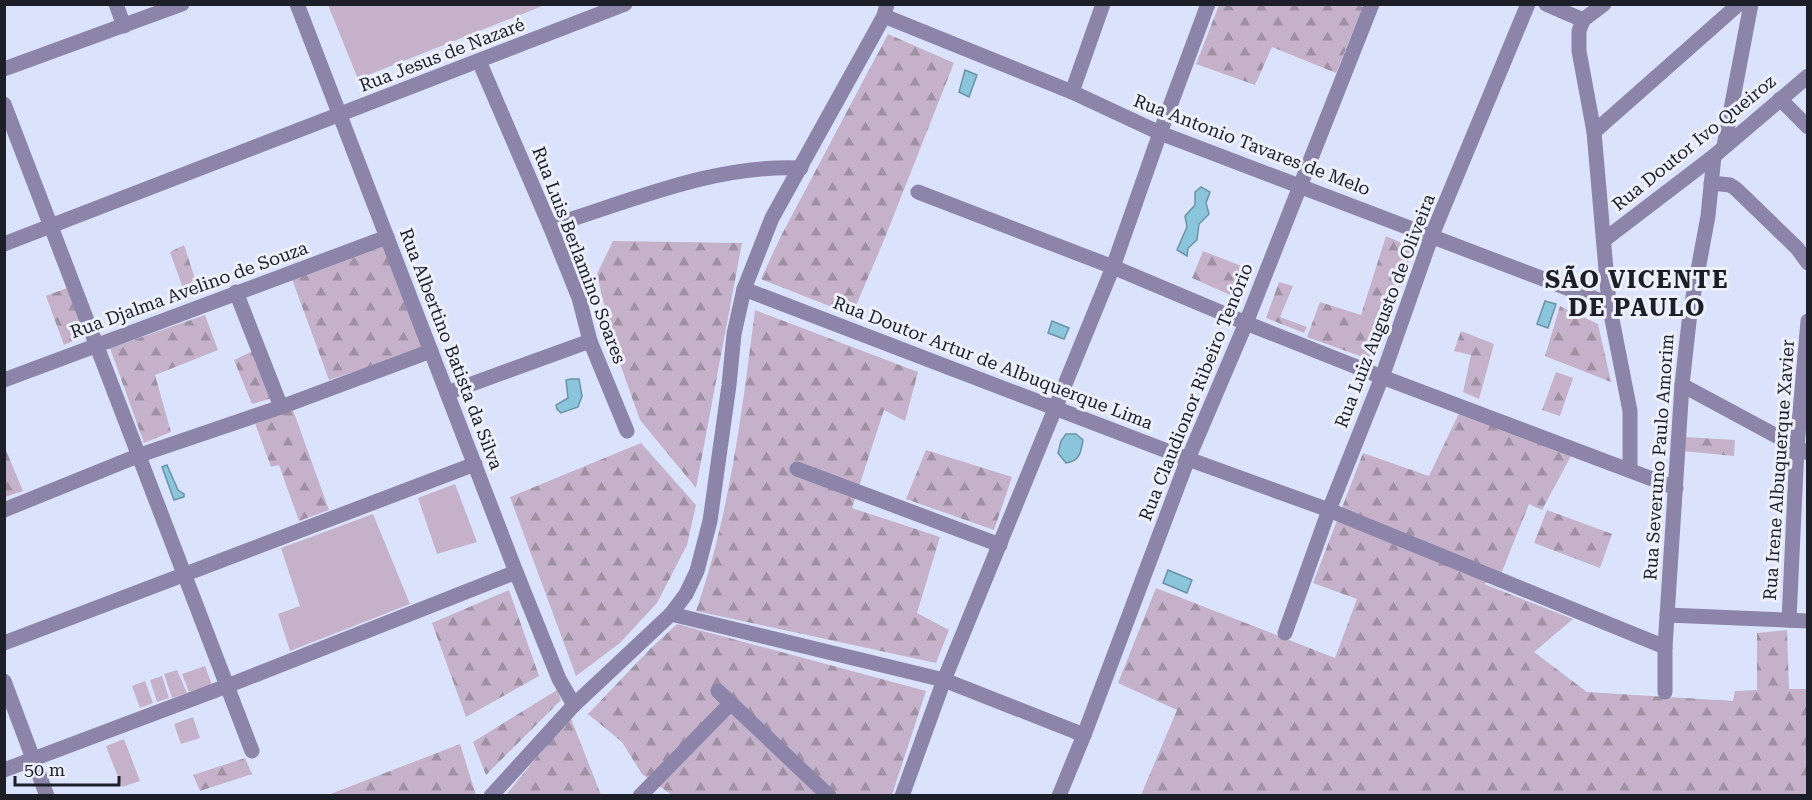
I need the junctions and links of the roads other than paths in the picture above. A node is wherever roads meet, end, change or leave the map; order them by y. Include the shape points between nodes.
1 (116, 4) edge
2 (182, 4) edge
3 (297, 4) edge
4 (1103, 4) edge
5 (1208, 4) edge
6 (1372, 4) edge
7 (1528, 4) edge
8 (1546, 4) edge
9 (1604, 4) edge
10 (1739, 4) edge
11 (1751, 4) edge
12 (621, 5) edge
13 (885, 10) edge
14 (1583, 20) junction
15 (124, 26) junction
16 (479, 61) junction
17 (4, 69) edge
18 (1808, 76) edge
19 (1072, 92) junction
20 (1780, 99) junction
21 (4, 104) edge
22 (339, 116) junction
23 (1808, 127) edge
24 (1594, 132) junction
25 (1160, 133) junction
26 (1719, 151) junction
27 (801, 168) junction
28 (1711, 183) junction
29 (1299, 185) junction
30 (918, 192) dead end
31 (52, 226) junction
32 (550, 226) junction
33 (1432, 235) junction
34 (387, 237) junction
35 (1604, 240) junction
36 (4, 244) edge
37 (1808, 263) edge
38 (1113, 267) junction
39 (744, 289) junction
40 (236, 292) junction
41 (1609, 304) junction
42 (1808, 321) edge
43 (1245, 323) junction
44 (590, 340) junction
45 (98, 344) junction
46 (431, 351) junction
47 (1382, 377) junction
48 (4, 380) edge
49 (1682, 385) junction
50 (447, 393) junction
51 (281, 407) junction
52 (1054, 407) junction
53 (627, 430) dead end
54 (1802, 450) edge
55 (140, 455) junction
56 (1188, 459) junction
57 (475, 464) junction
58 (797, 469) dead end
59 (1630, 469) junction
60 (1676, 488) junction
61 (4, 510) edge
62 (1329, 510) junction
63 (1000, 544) junction
64 (516, 572) junction
65 (184, 575) junction
66 (671, 614) junction
67 (1667, 615) junction
68 (1789, 620) junction
69 (1808, 621) edge
70 (1285, 633) dead end
71 (4, 644) edge
72 (1665, 647) junction
73 (944, 680) junction
74 (4, 681) edge
75 (228, 686) junction
76 (717, 691) dead end
77 (1665, 692) dead end
78 (730, 704) junction
79 (574, 705) junction
80 (1084, 735) junction
81 (252, 751) dead end
82 (33, 758) junction
83 (4, 770) edge
84 (46, 795) edge
85 (491, 795) edge
86 (640, 795) edge
87 (829, 795) edge
88 (902, 795) edge
89 (1059, 795) edge

1 - 15 street
2 - 15 street
3 - 22 street, Rua Albertino Batista da Silva
4 - 19 street
5 - 25 street
6 - 29 street, Rua Claudionor Ribeiro Tenório
7 - 33 street, Rua Luiz Augusto de Oliveira
8 - 14 street
9 - 14 street
10 - 24 street
11 - 26 street, Rua Severuno Paulo Amorim
12 - 16 street, Rua Jesus de Nazaré
13 - 19 street, Rua Antonio Tavares de Melo
13 - 27 street
14 - 24 street via 1579,51
15 - 17 street
16 - 22 street, Rua Jesus de Nazaré
16 - 32 street, Rua Luis Berlamino Soares
18 - 20 street, Rua Doutor Ivo Queiroz
19 - 25 street, Rua Antonio Tavares de Melo
20 - 23 street
20 - 26 street, Rua Doutor Ivo Queiroz
21 - 31 street
22 - 31 street, Rua Jesus de Nazaré
22 - 34 street, Rua Albertino Batista da Silva
24 - 35 street
25 - 29 street, Rua Antonio Tavares de Melo
25 - 38 street
26 - 28 street, Rua Severuno Paulo Amorim
26 - 35 street, Rua Doutor Ivo Queiroz
27 - 32 street via 740,170 697,179
27 - 39 street via 772,218
28 - 37 street via 1736,189
28 - 49 street, Rua Severuno Paulo Amorim
29 - 33 street, Rua Antonio Tavares de Melo
29 - 43 street, Rua Claudionor Ribeiro Tenório
30 - 38 street
31 - 36 street, Rua Jesus de Nazaré
31 - 45 street
32 - 44 street, Rua Luis Berlamino Soares via 579,298
33 - 41 street, Rua Antonio Tavares de Melo
33 - 47 street, Rua Luiz Augusto de Oliveira
34 - 40 street, Rua Djalma Avelino de Souza
34 - 46 street, Rua Albertino Batista da Silva
35 - 41 street
38 - 43 street
38 - 52 street
39 - 52 street, Rua Doutor Artur de Albuquerque Lima
39 - 66 street via 734,334 710,521 698,571
40 - 45 street, Rua Djalma Avelino de Souza
40 - 51 street
41 - 59 street via 1630,411
42 - 54 street, Rua Irene Albuquerque Xavier
43 - 47 street
43 - 56 street, Rua Claudionor Ribeiro Tenório
44 - 50 street
44 - 53 street, Rua Luis Berlamino Soares
45 - 48 street, Rua Djalma Avelino de Souza
45 - 55 street
46 - 50 street, Rua Albertino Batista da Silva
46 - 51 street
47 - 59 street
47 - 62 street, Rua Luiz Augusto de Oliveira
49 - 54 street
49 - 60 street, Rua Severuno Paulo Amorim
50 - 57 street, Rua Albertino Batista da Silva
51 - 55 street
52 - 56 street, Rua Doutor Artur de Albuquerque Lima
52 - 63 street
54 - 68 street, Rua Irene Albuquerque Xavier
55 - 61 street
55 - 65 street
56 - 62 street, Rua Doutor Artur de Albuquerque Lima
56 - 80 street, Rua Claudionor Ribeiro Tenório
57 - 64 street, Rua Albertino Batista da Silva
57 - 65 street
58 - 63 street
59 - 60 street
60 - 67 street, Rua Severuno Paulo Amorim
62 - 70 street, Rua Luiz Augusto de Oliveira
62 - 72 street, Rua Doutor Artur de Albuquerque Lima
63 - 73 street
64 - 75 street
64 - 79 street, Rua Albertino Batista da Silva via 559,679
65 - 71 street
65 - 75 street
66 - 73 street
66 - 79 street
67 - 68 street
67 - 72 street, Rua Severuno Paulo Amorim
68 - 69 street
72 - 77 street, Rua Severuno Paulo Amorim
73 - 80 street
73 - 88 street
74 - 82 street
75 - 81 street
75 - 82 street
76 - 78 street
78 - 86 street
78 - 87 street
79 - 85 street
80 - 89 street, Rua Claudionor Ribeiro Tenório
82 - 83 street
82 - 84 street

